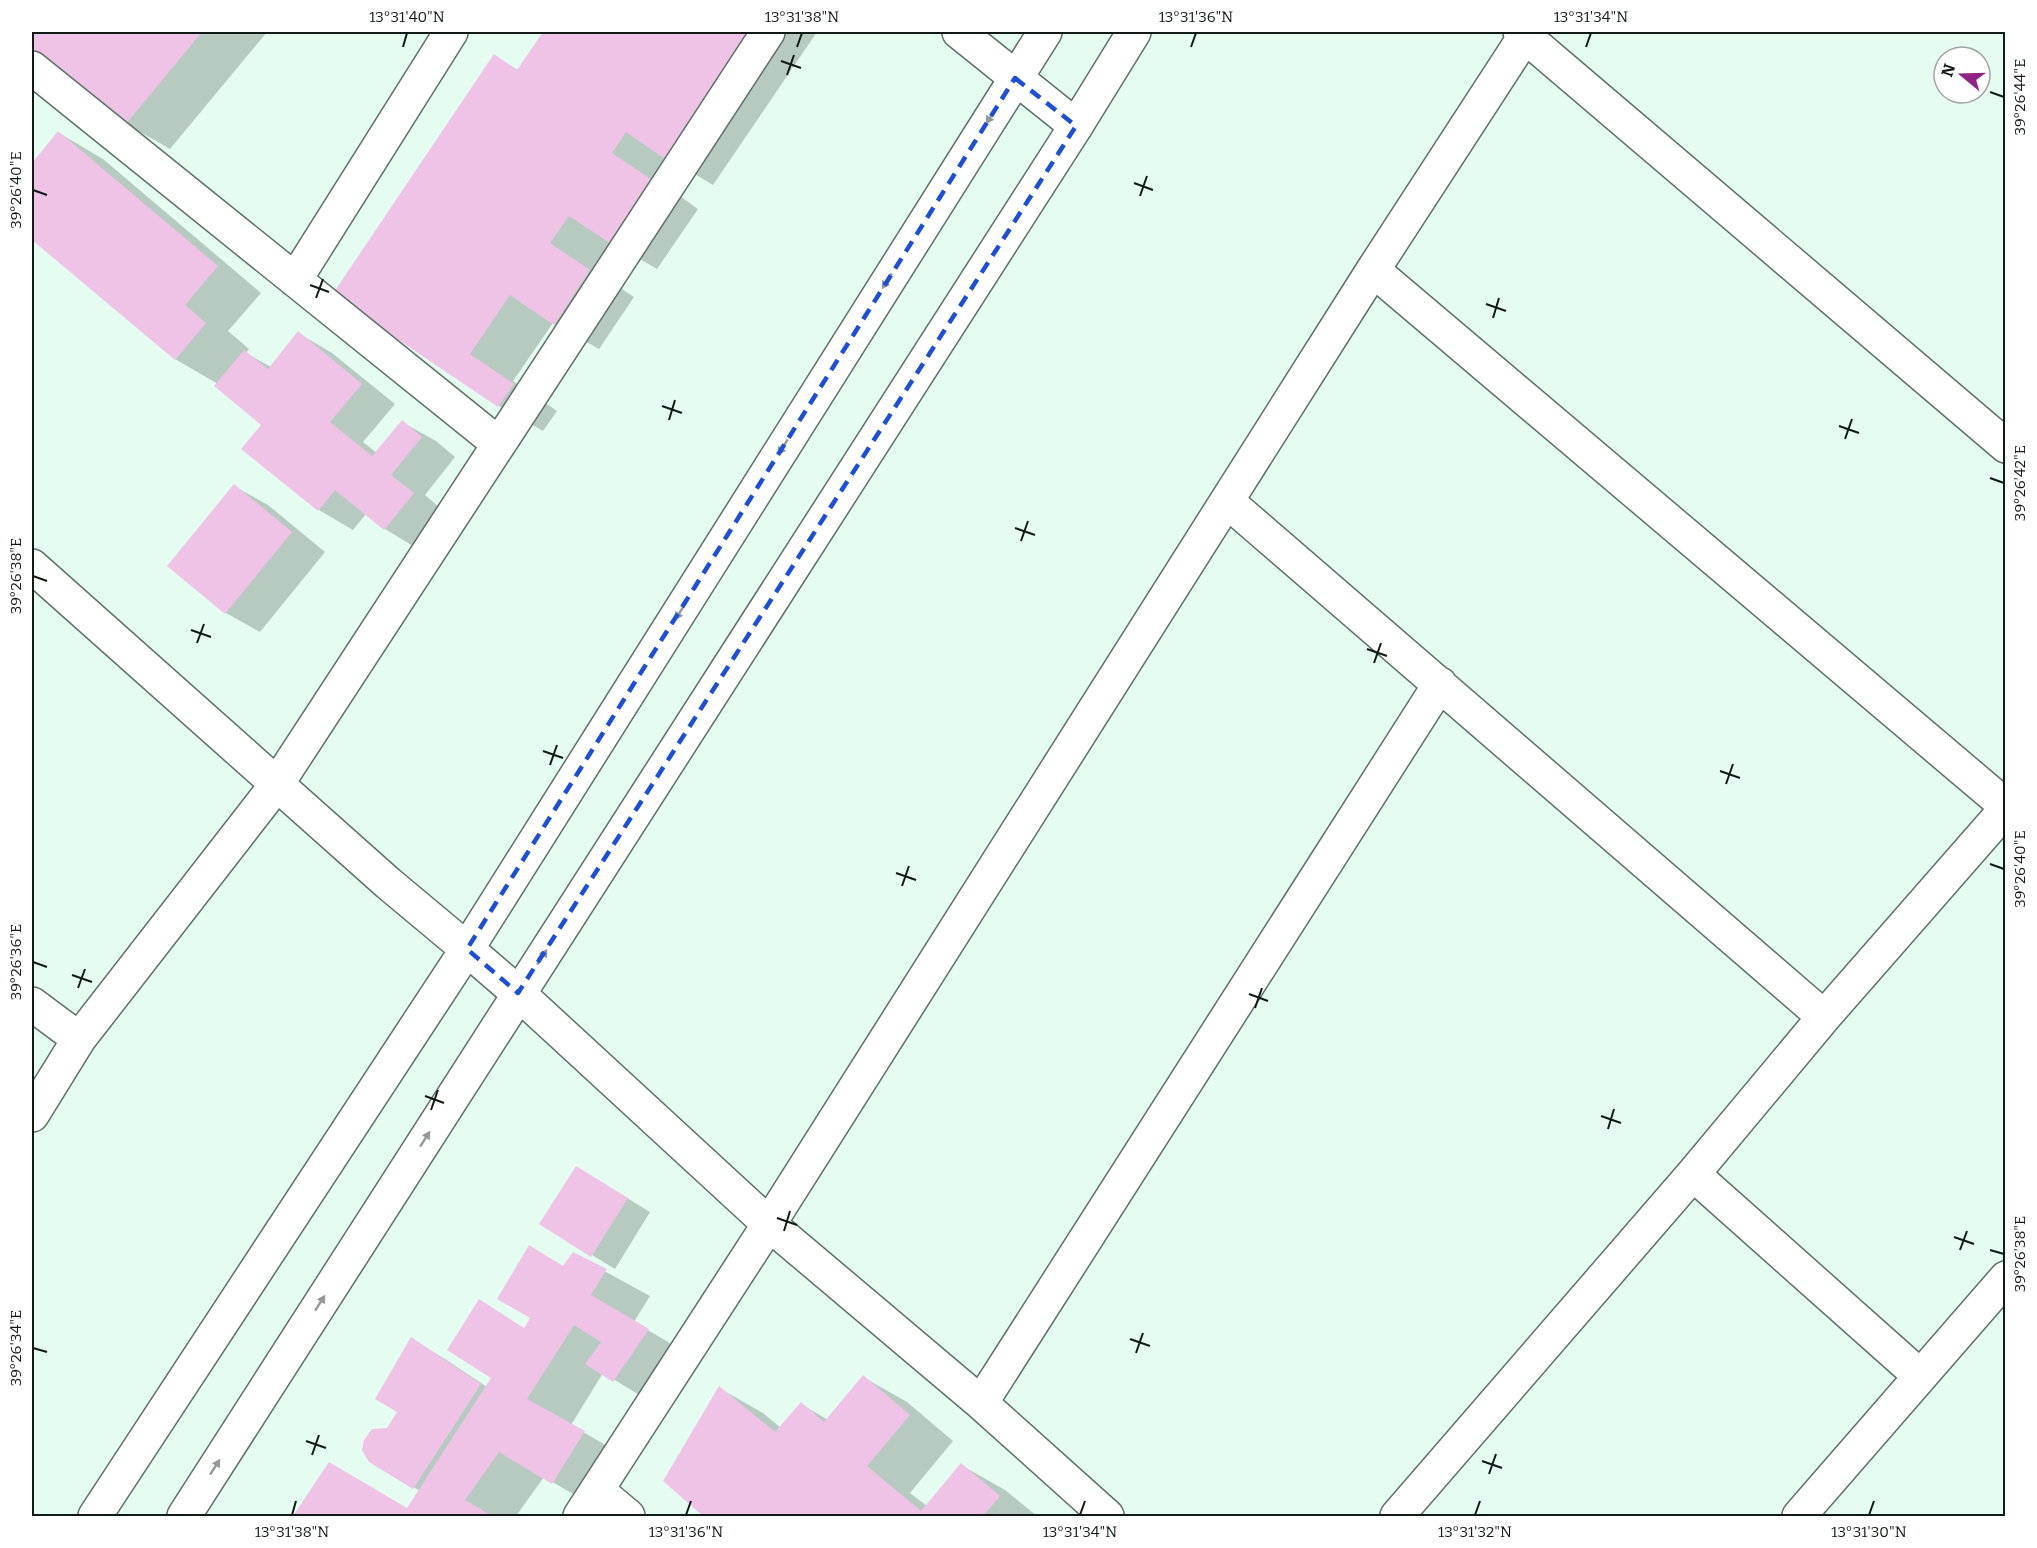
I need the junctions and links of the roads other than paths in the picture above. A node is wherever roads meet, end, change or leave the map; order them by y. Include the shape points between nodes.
1 (451, 32) edge
2 (768, 32) edge
3 (960, 32) edge
4 (1045, 32) edge
5 (1134, 32) edge
6 (1522, 34) edge
7 (32, 68) edge
8 (1015, 78) junction
9 (1076, 126) junction
10 (1373, 270) junction
11 (295, 280) junction
12 (499, 444) junction
13 (2006, 446) edge
14 (1228, 502) junction
15 (32, 566) edge
16 (1440, 684) junction
17 (277, 784) junction
18 (2006, 808) edge
19 (467, 949) junction
20 (518, 993) junction
21 (32, 1004) edge
22 (1824, 1017) junction
23 (79, 1039) junction
24 (32, 1115) edge
25 (1693, 1174) junction
26 (769, 1224) junction
27 (2006, 1278) edge
28 (1920, 1376) junction
29 (981, 1403) junction
30 (589, 1503) edge
31 (95, 1516) edge
32 (183, 1516) edge
33 (628, 1516) edge
34 (1107, 1516) edge
35 (1397, 1516) edge
36 (1799, 1516) edge

1 - 11 street
2 - 12 street
3 - 8 street
4 - 8 street
5 - 9 street
6 - 10 street
6 - 13 street
7 - 11 street
8 - 9 street
8 -> 19 street
20 -> 9 street
10 - 14 street
10 - 18 street
11 - 12 street
12 - 17 street
14 - 16 street
14 - 26 street
15 - 17 street
16 - 22 street
16 - 29 street
17 - 19 street
17 - 23 street
18 - 22 street
19 - 20 street
19 - 31 street
20 - 26 street
32 -> 20 street
21 - 23 street
22 - 25 street
23 - 24 street
25 - 28 street
25 - 35 street
26 - 29 street
26 - 30 street
27 - 28 street
28 - 36 street
29 - 34 street
30 - 33 street

